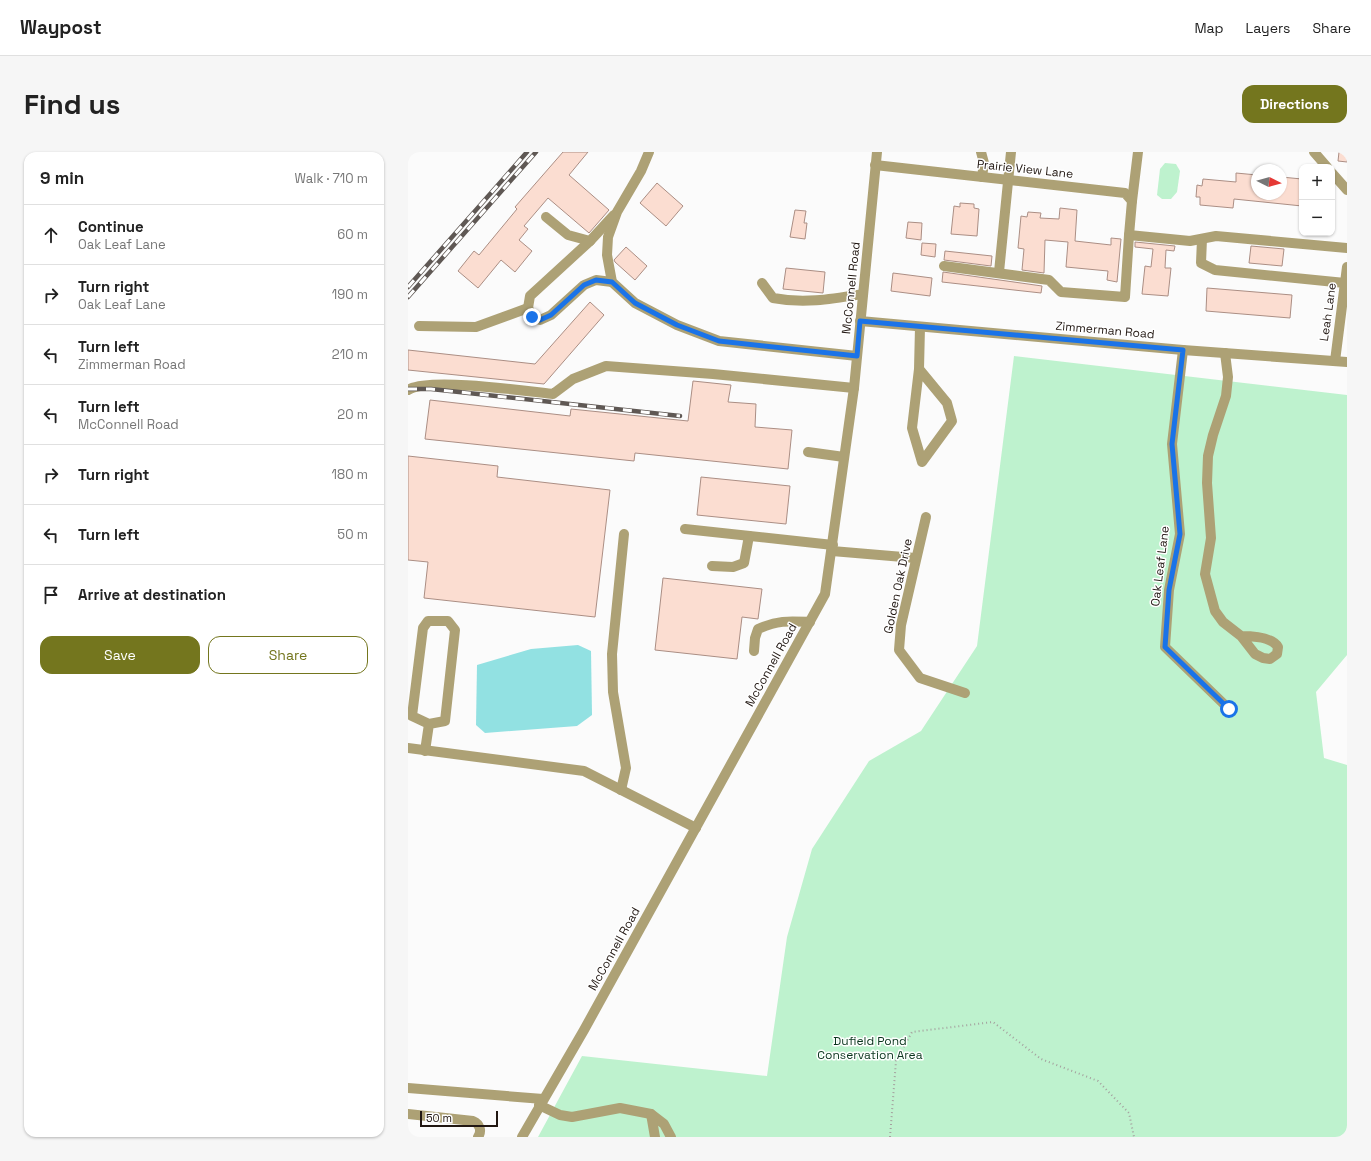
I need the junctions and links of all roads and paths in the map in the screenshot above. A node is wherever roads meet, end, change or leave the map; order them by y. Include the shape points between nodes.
1 (648, 152) edge
2 (877, 152) edge
3 (981, 152) edge
4 (1011, 152) edge
5 (1138, 152) edge
6 (1314, 152) edge
7 (1324, 164) edge
8 (875, 166) junction
9 (1335, 176) edge
10 (982, 177) junction
11 (1008, 180) junction
12 (1347, 190) edge
13 (1132, 201) junction
14 (617, 212) junction
15 (546, 217) dead end
16 (1130, 235) junction
17 (1202, 239) junction
18 (590, 241) junction
19 (1347, 248) edge
20 (944, 266) dead end
21 (1347, 267) edge
22 (999, 272) junction
23 (612, 282) junction
24 (1345, 282) junction
25 (762, 283) dead end
26 (863, 294) junction
27 (528, 308) junction
28 (860, 321) junction
29 (419, 326) dead end
30 (920, 327) junction
31 (1183, 350) junction
32 (1225, 353) junction
33 (857, 356) junction
34 (1335, 361) junction
35 (1347, 362) edge
36 (919, 369) junction
37 (854, 388) junction
38 (408, 390) edge
39 (808, 452) dead end
40 (844, 457) junction
41 (926, 517) dead end
42 (685, 529) dead end
43 (624, 534) dead end
44 (748, 536) junction
45 (832, 548) junction
46 (916, 558) junction
47 (712, 566) dead end
48 (810, 622) junction
49 (1242, 636) dead end
50 (754, 651) dead end
51 (965, 694) dead end
52 (1229, 709) dead end
53 (429, 724) junction
54 (408, 748) edge
55 (426, 751) junction
56 (622, 790) junction
57 (696, 828) junction
58 (408, 1088) edge
59 (541, 1102) junction
60 (408, 1114) edge
61 (651, 1114) junction
62 (478, 1137) edge
63 (522, 1137) edge
64 (654, 1137) edge
65 (671, 1137) edge
66 (890, 1137) edge
67 (1134, 1137) edge

1 - 14 street via 641,171
2 - 8 street, McConnell Road
3 - 10 street via 984,163
4 - 11 street
5 - 13 street
6 - 7 street
8 - 10 street, Prairie View Lane
8 - 26 street, McConnell Road
9 - 12 street
10 - 11 street, Prairie View Lane
11 - 13 street, Prairie View Lane via 1125,193
11 - 22 street
13 - 16 street
14 - 18 street
14 - 23 street via 608,237 607,255
15 - 18 street via 568,235
16 - 17 street via 1190,241
16 - 22 street via 1125,297 1061,292 1049,280
17 - 19 street via 1216,236
17 - 24 street via 1201,263 1215,270
18 - 27 street via 530,296
20 - 22 street
21 - 24 street, Leah Lane
23 - 27 street via 596,280 584,285 551,315 540,320 532,317
23 - 33 street via 635,303 677,325 719,341
24 - 34 street, Leah Lane
25 - 26 street via 773,298 783,300 816,302
26 - 28 street, McConnell Road
27 - 29 street via 476,327
28 - 30 street, Zimmerman Road
28 - 33 street, McConnell Road
30 - 31 street, Zimmerman Road
30 - 36 street
31 - 32 street, Zimmerman Road
31 - 52 street, Oak Leaf Lane via 1172,444 1180,534 1169,590 1165,647
32 - 34 street, Zimmerman Road
32 - 49 street via 1228,377 1226,396 1208,456 1211,538 1205,574 1215,611 1223,622
33 - 37 street, McConnell Road
34 - 35 street, Zimmerman Road
36 - 36 street via 912,428 922,462 952,421 947,403
37 - 38 street via 606,366 573,379 553,394 481,386 421,385
37 - 40 street, McConnell Road
39 - 40 street
40 - 45 street, McConnell Road
41 - 46 street, Golden Oak Drive
42 - 44 street
43 - 56 street via 612,654 613,692 626,768
44 - 45 street
44 - 47 street via 744,563 733,567
45 - 46 street
45 - 48 street, McConnell Road via 825,594
46 - 51 street, Golden Oak Drive via 901,625 899,650 920,678
48 - 50 street via 783,621 770,623 758,629
48 - 57 street, McConnell Road
53 - 53 street via 445,721 455,630 448,622 428,621 423,628 412,716
53 - 55 street
54 - 55 street
55 - 56 street via 584,771
56 - 57 street
57 - 59 street, McConnell Road
58 - 59 street
59 - 61 street via 560,1115 572,1117 620,1108
59 - 63 street, McConnell Road
60 - 62 street via 474,1121 480,1128
61 - 64 street
61 - 65 street via 664,1124
66 - 67 path via 896,1061 912,1032 993,1022 1041,1059 1098,1081 1129,1113

